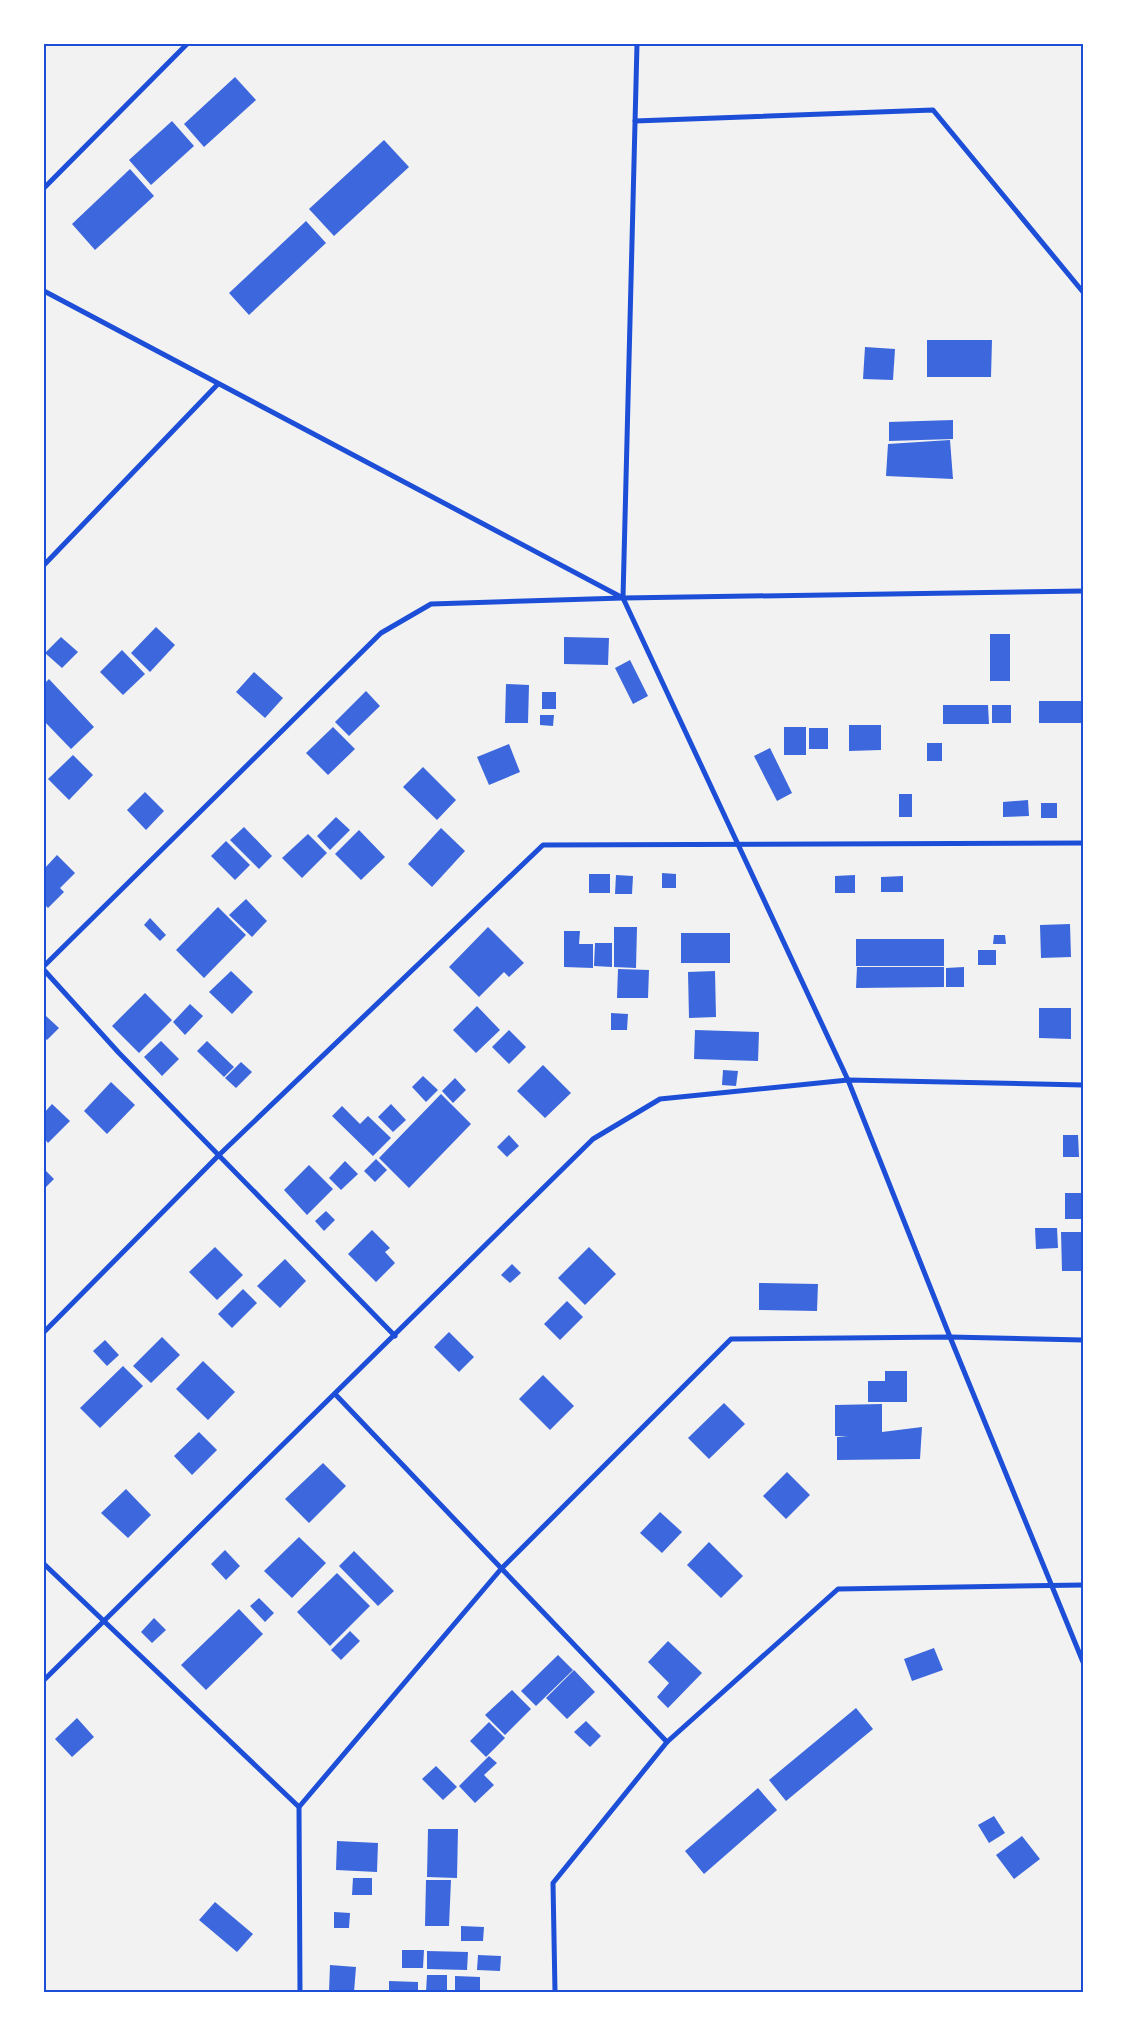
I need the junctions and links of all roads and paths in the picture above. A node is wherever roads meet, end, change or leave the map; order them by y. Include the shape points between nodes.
1 (187, 44) edge
2 (637, 44) edge
3 (635, 121) junction
4 (44, 188) edge
5 (44, 292) edge
6 (1083, 292) edge
7 (218, 385) junction
8 (44, 565) edge
9 (1083, 591) edge
10 (623, 598) junction
11 (1083, 843) edge
12 (738, 844) junction
13 (44, 966) edge
14 (44, 970) edge
15 (848, 1080) junction
16 (1083, 1085) edge
17 (219, 1155) junction
18 (44, 1332) edge
19 (395, 1336) junction
20 (950, 1337) junction
21 (1083, 1340) edge
22 (335, 1394) junction
23 (44, 1564) edge
24 (501, 1569) junction
25 (1051, 1584) junction
26 (1083, 1585) edge
27 (104, 1621) junction
28 (1083, 1662) edge
29 (44, 1680) edge
30 (667, 1742) junction
31 (298, 1807) junction
32 (300, 1992) edge
33 (555, 1992) edge

1 - 4 street
2 - 3 street
3 - 6 street via 933,110
3 - 10 street
5 - 7 street
7 - 8 street
7 - 10 street
9 - 10 street
10 - 12 street
10 - 13 street via 431,604 382,633
11 - 12 street
12 - 15 street
12 - 17 street via 542,845
14 - 17 street via 119,1053
15 - 16 street
15 - 19 street via 660,1099 593,1139
15 - 20 street
17 - 18 street
17 - 19 street
19 - 22 street
20 - 21 street
20 - 24 street via 731,1339
20 - 25 street
22 - 24 street
22 - 27 street
23 - 27 street
24 - 30 street
24 - 31 street
25 - 26 street
25 - 28 street
25 - 30 street via 838,1589
27 - 29 street
27 - 31 street
30 - 33 street via 553,1883
31 - 32 street

